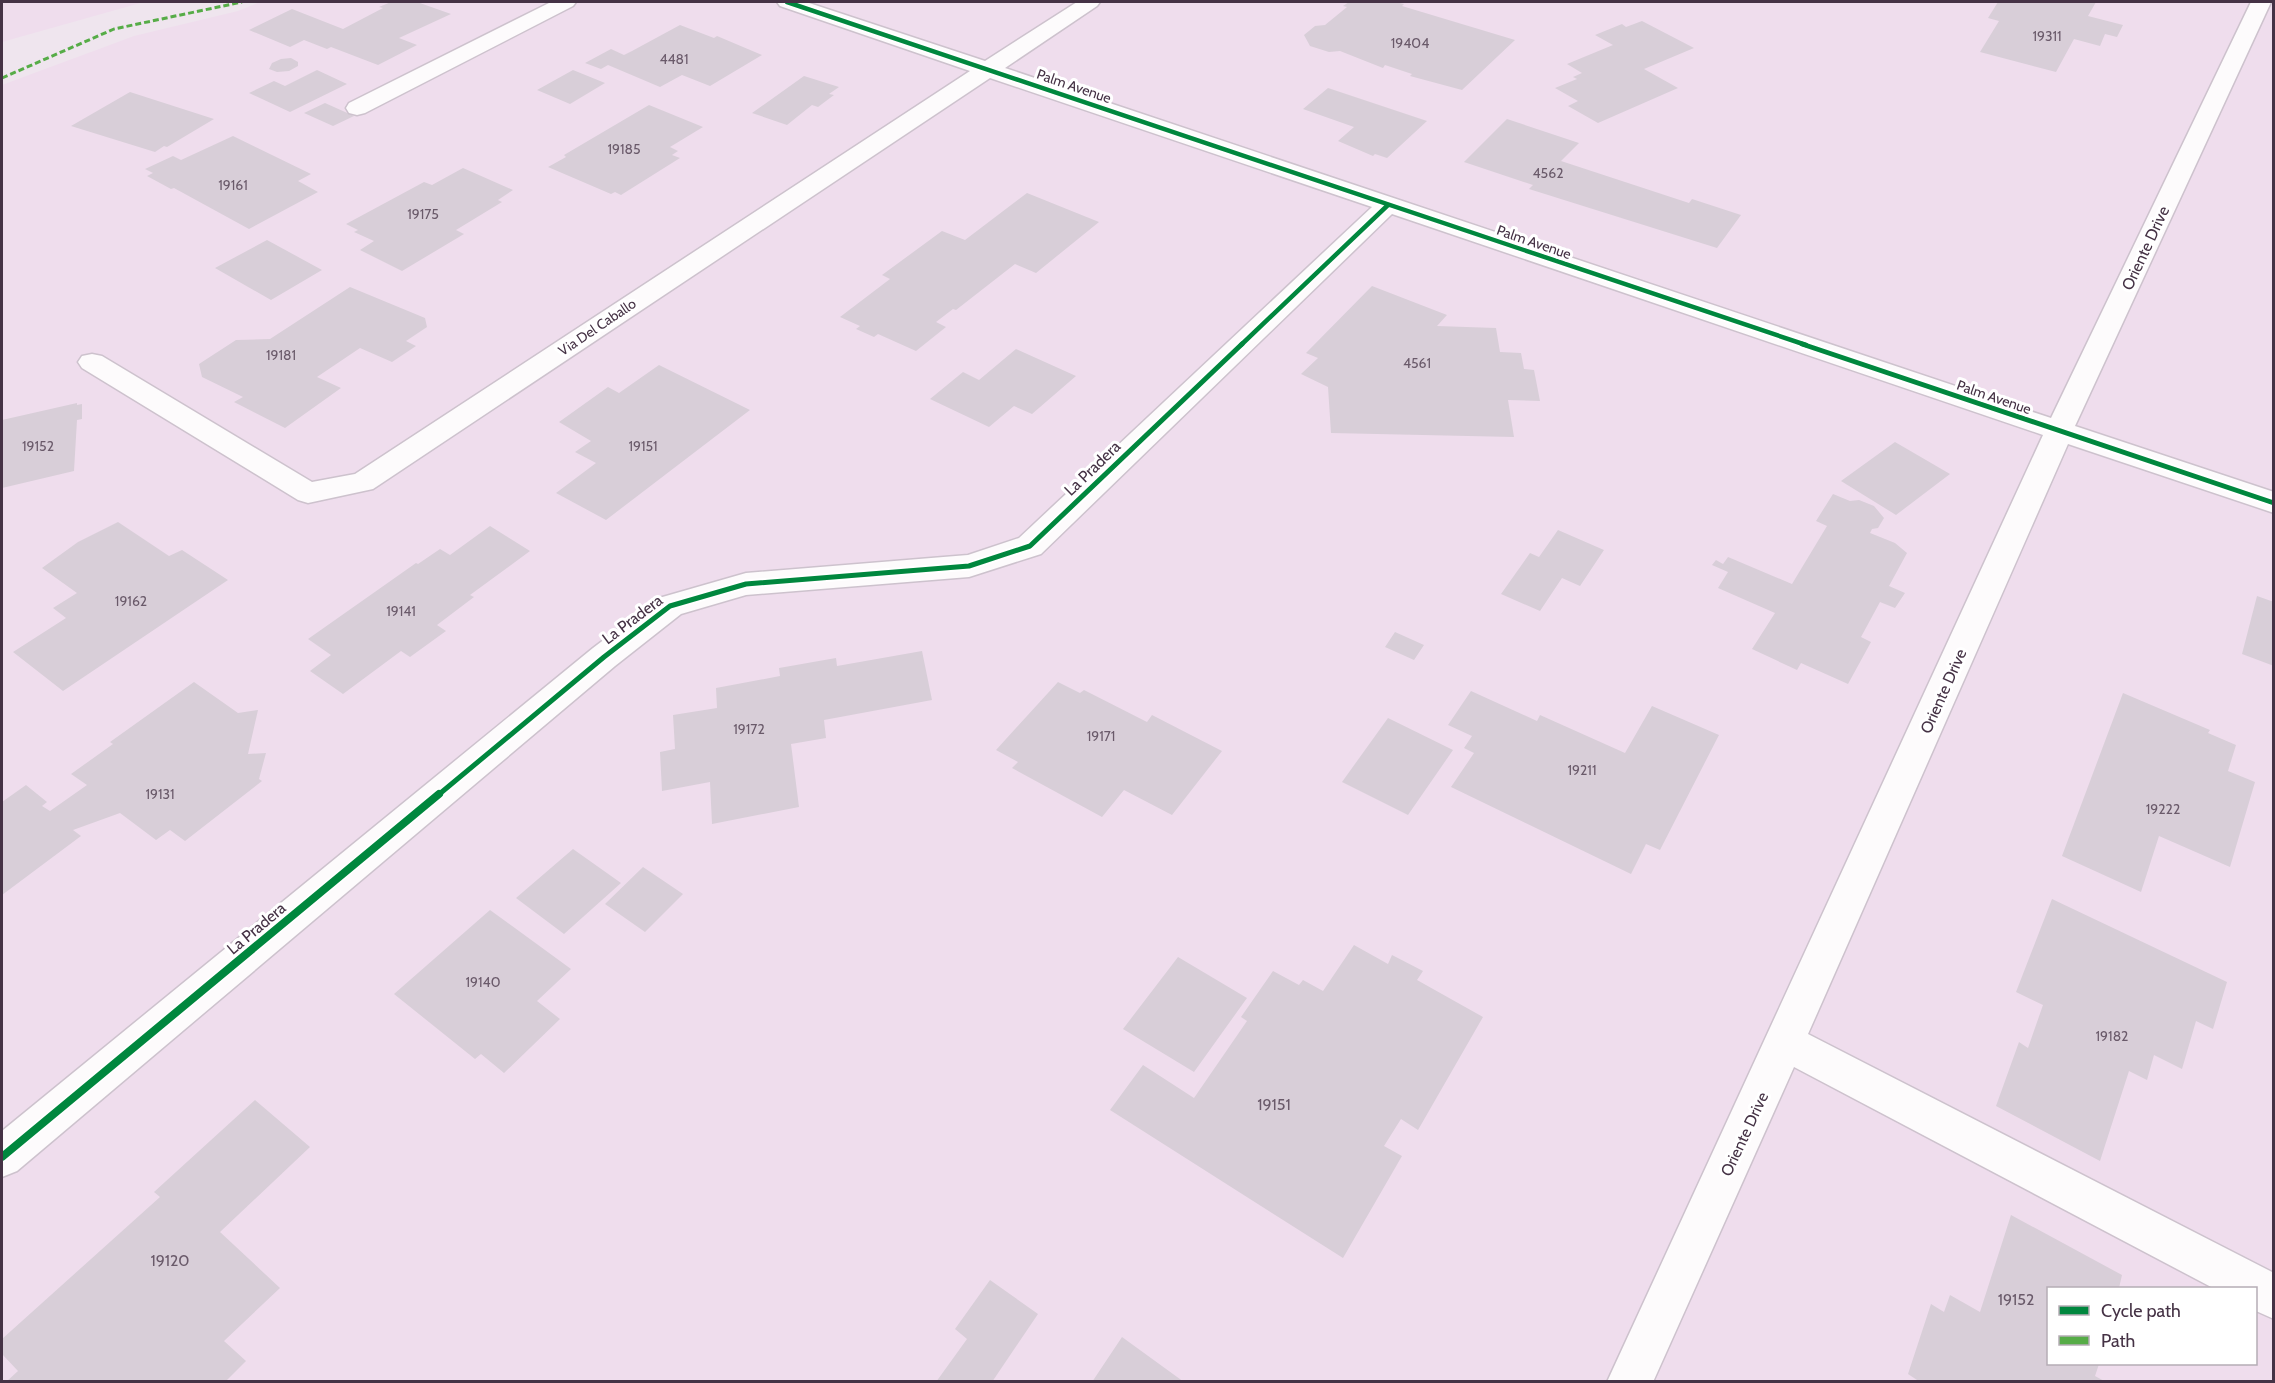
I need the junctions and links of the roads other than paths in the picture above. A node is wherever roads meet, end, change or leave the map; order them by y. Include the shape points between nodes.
1 (566, 2) edge
2 (787, 2) edge
3 (1090, 2) edge
4 (2261, 2) edge
5 (986, 69) junction
6 (357, 108) dead end
7 (1388, 205) junction
8 (92, 362) dead end
9 (2060, 431) junction
10 (2274, 504) edge
11 (1785, 1042) junction
12 (2, 1157) edge
13 (2255, 1287) edge
14 (2257, 1288) edge
15 (2274, 1297) edge
16 (1630, 1382) edge

1 - 6 street
2 - 5 street, Palm Avenue
3 - 5 street, Via Del Caballo
4 - 9 street, Oriente Drive
5 - 7 street, Palm Avenue
5 - 8 street, Via Del Caballo via 363,482 308,493
7 - 9 street, Palm Avenue
7 - 12 street, La Pradera via 1030,546 969,566 746,584 670,606
9 - 10 street, Palm Avenue
9 - 11 street, Oriente Drive
11 - 13 street
11 - 16 street, Oriente Drive
14 - 15 street

